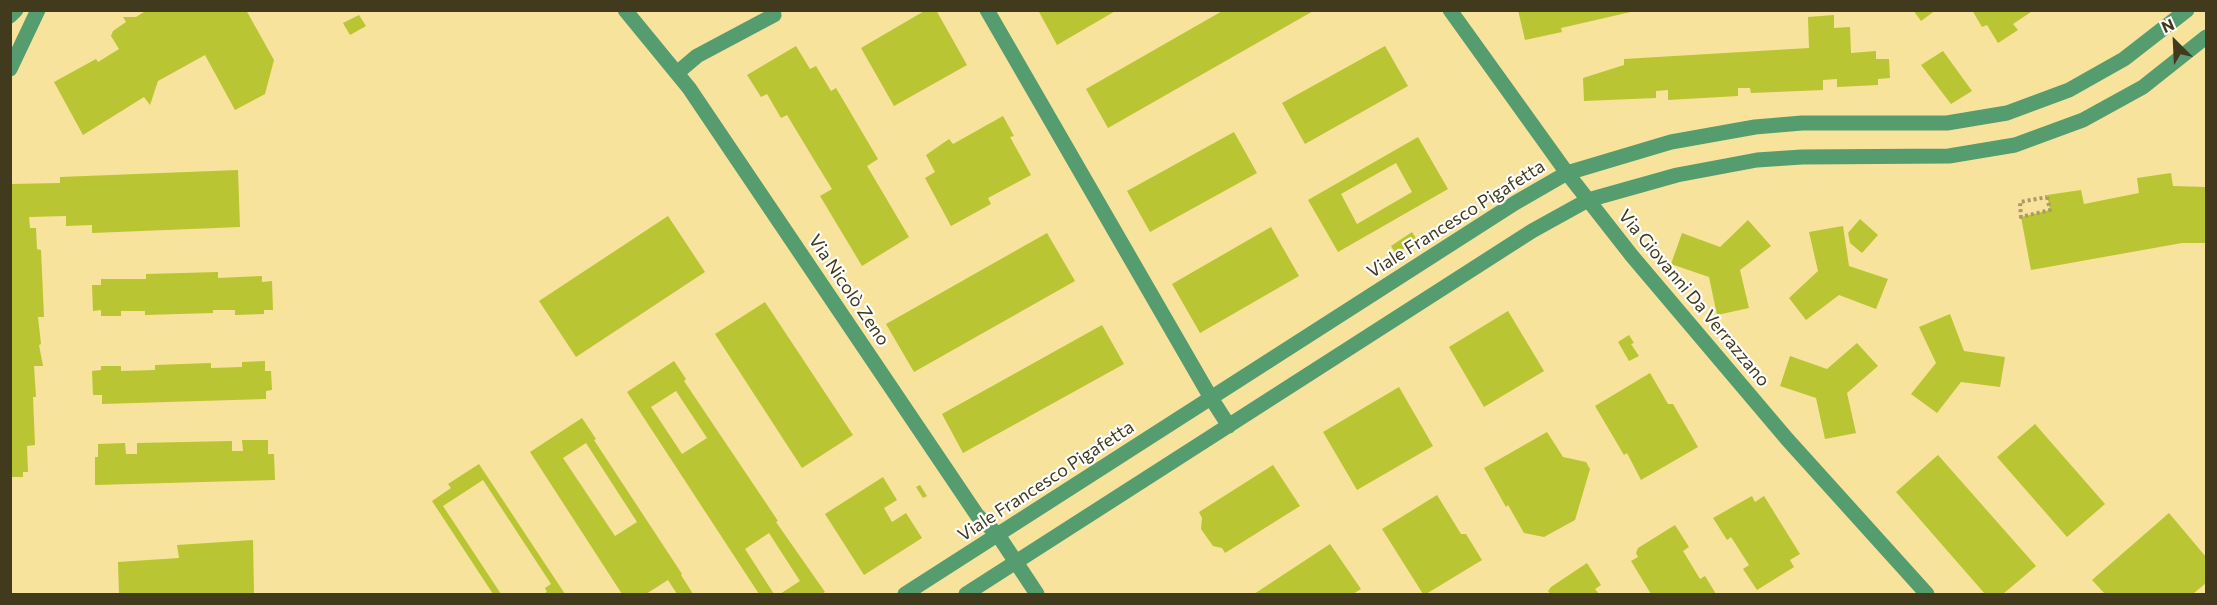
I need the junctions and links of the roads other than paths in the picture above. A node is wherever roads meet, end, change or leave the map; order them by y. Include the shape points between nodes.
1 (16, 10) edge
2 (38, 10) edge
3 (625, 10) edge
4 (987, 10) edge
5 (1450, 10) edge
6 (2187, 10) edge
7 (774, 15) dead end
8 (10, 16) edge
9 (2206, 37) edge
10 (10, 69) edge
11 (676, 73) junction
12 (1567, 173) junction
13 (1588, 200) junction
14 (1211, 398) junction
15 (1229, 426) junction
16 (998, 535) junction
17 (1015, 563) junction
18 (905, 594) edge
19 (966, 594) edge
20 (1037, 594) edge
21 (1927, 594) edge

1 - 8 street
2 - 10 street
3 - 11 street, Via Nicolò Zeno
4 - 14 street
5 - 12 street, Via Giovanni Da Verrazzano
6 - 12 street, Viale Francesco Pigafetta via 2124,59 2069,90 2007,113 1947,123 1802,123 1755,128 1671,142
7 - 11 street via 698,56
9 - 13 street via 2143,87 2083,120 2015,145 1948,156 1757,160 1677,174
11 - 16 street, Via Nicolò Zeno via 978,515
12 - 13 street, Via Giovanni Da Verrazzano
12 - 14 street, Viale Francesco Pigafetta
13 - 15 street via 1532,231
13 - 21 street, Via Giovanni Da Verrazzano via 1787,439
14 - 15 street
14 - 16 street, Viale Francesco Pigafetta
15 - 17 street
16 - 17 street, Via Nicolò Zeno
16 - 18 street, Viale Francesco Pigafetta
17 - 19 street
17 - 20 street, Via Nicolò Zeno

